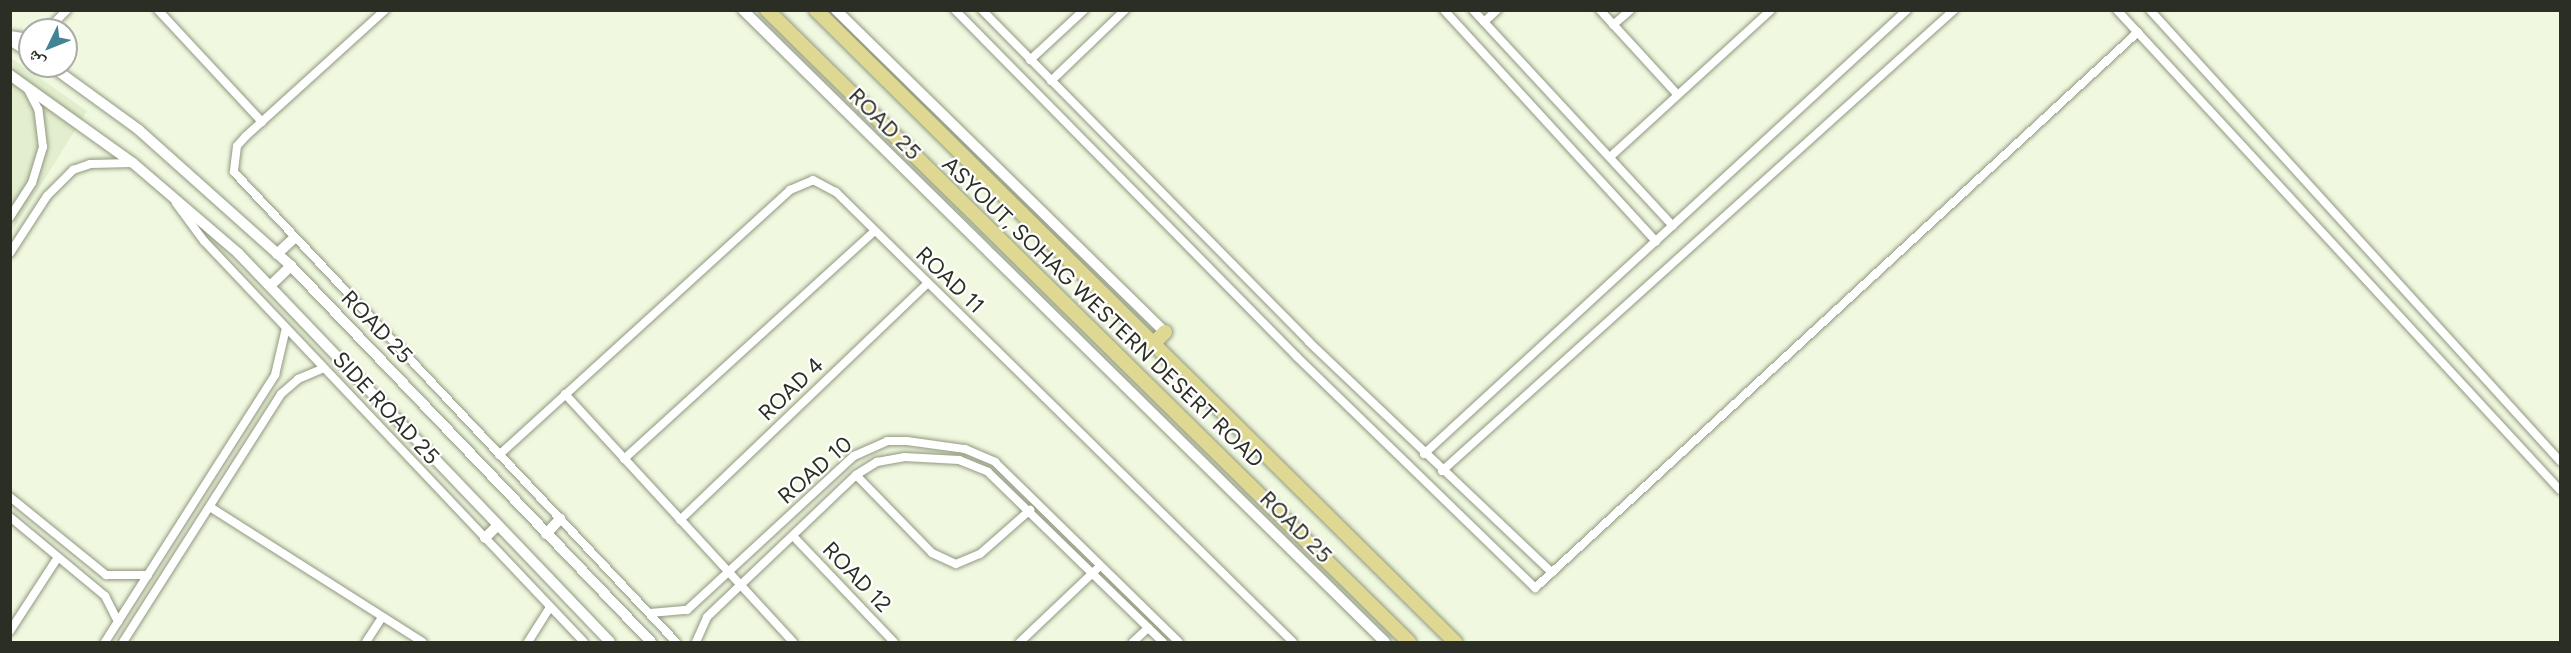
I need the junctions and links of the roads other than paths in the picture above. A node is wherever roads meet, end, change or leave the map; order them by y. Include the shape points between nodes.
1 (158, 10) edge
2 (385, 10) edge
3 (743, 10) edge
4 (767, 10) edge
5 (816, 10) edge
6 (836, 10) edge
7 (955, 10) edge
8 (982, 10) edge
9 (1084, 10) edge
10 (1125, 10) edge
11 (1444, 10) edge
12 (1473, 10) edge
13 (1497, 10) edge
14 (1600, 10) edge
15 (1630, 10) edge
16 (1771, 10) edge
17 (1907, 10) edge
18 (1954, 10) edge
19 (2118, 10) edge
20 (2150, 10) edge
21 (1484, 22) junction
22 (1613, 25) junction
23 (2138, 32) junction
24 (1030, 60) junction
25 (10, 75) edge
26 (69, 78) edge
27 (1051, 81) junction
28 (27, 87) junction
29 (1678, 95) junction
30 (262, 122) junction
31 (1610, 157) junction
32 (133, 163) junction
33 (169, 192) junction
34 (10, 218) edge
35 (1673, 226) junction
36 (874, 231) junction
37 (293, 239) junction
38 (1656, 241) junction
39 (10, 253) edge
40 (277, 254) junction
41 (291, 266) junction
42 (927, 284) junction
43 (271, 285) junction
44 (286, 328) junction
45 (1165, 332) joint
46 (1153, 344) junction
47 (324, 368) junction
48 (565, 394) junction
49 (1425, 454) junction
50 (499, 455) junction
51 (854, 456) junction
52 (624, 459) junction
53 (2560, 461) edge
54 (995, 462) junction
55 (865, 468) junction
56 (1442, 471) junction
57 (988, 472) junction
58 (856, 476) junction
59 (2560, 490) edge
60 (10, 497) edge
61 (210, 507) junction
62 (1030, 510) junction
63 (10, 517) edge
64 (560, 519) junction
65 (680, 520) junction
66 (498, 525) junction
67 (546, 534) junction
68 (793, 536) junction
69 (485, 538) junction
70 (58, 556) junction
71 (1102, 564) junction
72 (729, 573) junction
73 (1093, 573) junction
74 (1552, 573) junction
75 (147, 575) junction
76 (741, 585) junction
77 (550, 607) junction
78 (649, 613) junction
79 (382, 617) junction
80 (118, 622) junction
81 (1148, 628) junction
82 (10, 631) edge
83 (105, 642) edge
84 (123, 642) edge
85 (366, 642) edge
86 (423, 642) edge
87 (528, 642) edge
88 (584, 642) edge
89 (610, 642) edge
90 (651, 642) edge
91 (676, 642) edge
92 (696, 642) edge
93 (793, 642) edge
94 (894, 642) edge
95 (1020, 642) edge
96 (1133, 642) edge
97 (1163, 642) edge
98 (1179, 642) edge
99 (1293, 642) edge
100 (1385, 642) edge
101 (1409, 642) edge
102 (1455, 642) edge

1 - 30 street
2 - 30 street
3 - 100 street, ROAD 25
4 - 101 main road, ASYOUT, SOHAG WESTERN DESERT ROAD
5 - 46 main road, ASYOUT, SOHAG WESTERN DESERT ROAD
6 - 45 street
7 - 74 street via 1297,357 1535,588
8 - 24 street
9 - 24 street
10 - 27 street
11 - 38 street
12 - 21 street
13 - 21 street
14 - 22 street
15 - 22 street
16 - 29 street
17 - 35 street
18 - 56 street
19 - 23 street
20 - 53 street
21 - 31 street
22 - 29 street
23 - 59 street
23 - 74 street
24 - 27 street
25 - 28 street
26 - 40 street, ROAD 25 via 139,130
27 - 49 street
28 - 32 street
28 - 34 street via 38,109 43,147 32,183
29 - 31 street
30 - 37 street via 237,146 234,172
31 - 35 street
32 - 33 street
32 - 39 street via 90,164 73,170 47,196
33 - 43 street
33 - 44 street, SIDE ROAD 25 via 198,235
35 - 38 street
36 - 42 street, ROAD 11
36 - 48 street, ROAD 11 via 825,184 800,182
36 - 52 street
37 - 40 street
37 - 50 street
38 - 49 street
40 - 41 street, ROAD 25
41 - 43 street
41 - 67 street, ROAD 25
42 - 65 street, ROAD 4
42 - 99 street, ROAD 11
43 - 66 street
44 - 47 street, SIDE ROAD 25
44 - 75 street via 275,375
45 - 46 main road
46 - 102 main road, ASYOUT, SOHAG WESTERN DESERT ROAD
47 - 61 street via 297,379 281,394
47 - 69 street, SIDE ROAD 25
48 - 50 street, ROAD 11
48 - 52 street
49 - 56 street
50 - 64 street
51 - 54 street, ROAD 10 via 887,441 907,441 965,449
51 - 55 street
51 - 72 street, ROAD 10
52 - 65 street
54 - 57 street
54 - 71 street, ROAD 10
55 - 57 street, ROAD 10 via 890,458 943,458
55 - 58 street, ROAD 10
56 - 74 street
57 - 62 street, ROAD 10
58 - 62 street via 932,554 956,564 980,554
58 - 68 street, ROAD 10
60 - 75 street via 106,575
61 - 79 street
61 - 84 street
62 - 73 street, ROAD 10
63 - 70 street
64 - 67 street
64 - 78 street
65 - 72 street
66 - 69 street
66 - 89 street
67 - 90 street, ROAD 25
68 - 76 street, ROAD 10
68 - 94 street, ROAD 12
69 - 77 street, SIDE ROAD 25
70 - 80 street via 105,596
70 - 82 street
71 - 73 street
71 - 98 street, ROAD 10
72 - 76 street
72 - 78 street, ROAD 10 via 687,610
73 - 81 street, ROAD 10
73 - 95 street
75 - 80 street
76 - 92 street, ROAD 10 via 700,625
76 - 93 street
77 - 87 street
77 - 88 street, SIDE ROAD 25
78 - 91 street
79 - 85 street
79 - 86 street
80 - 83 street
81 - 96 street
81 - 97 street, ROAD 10

